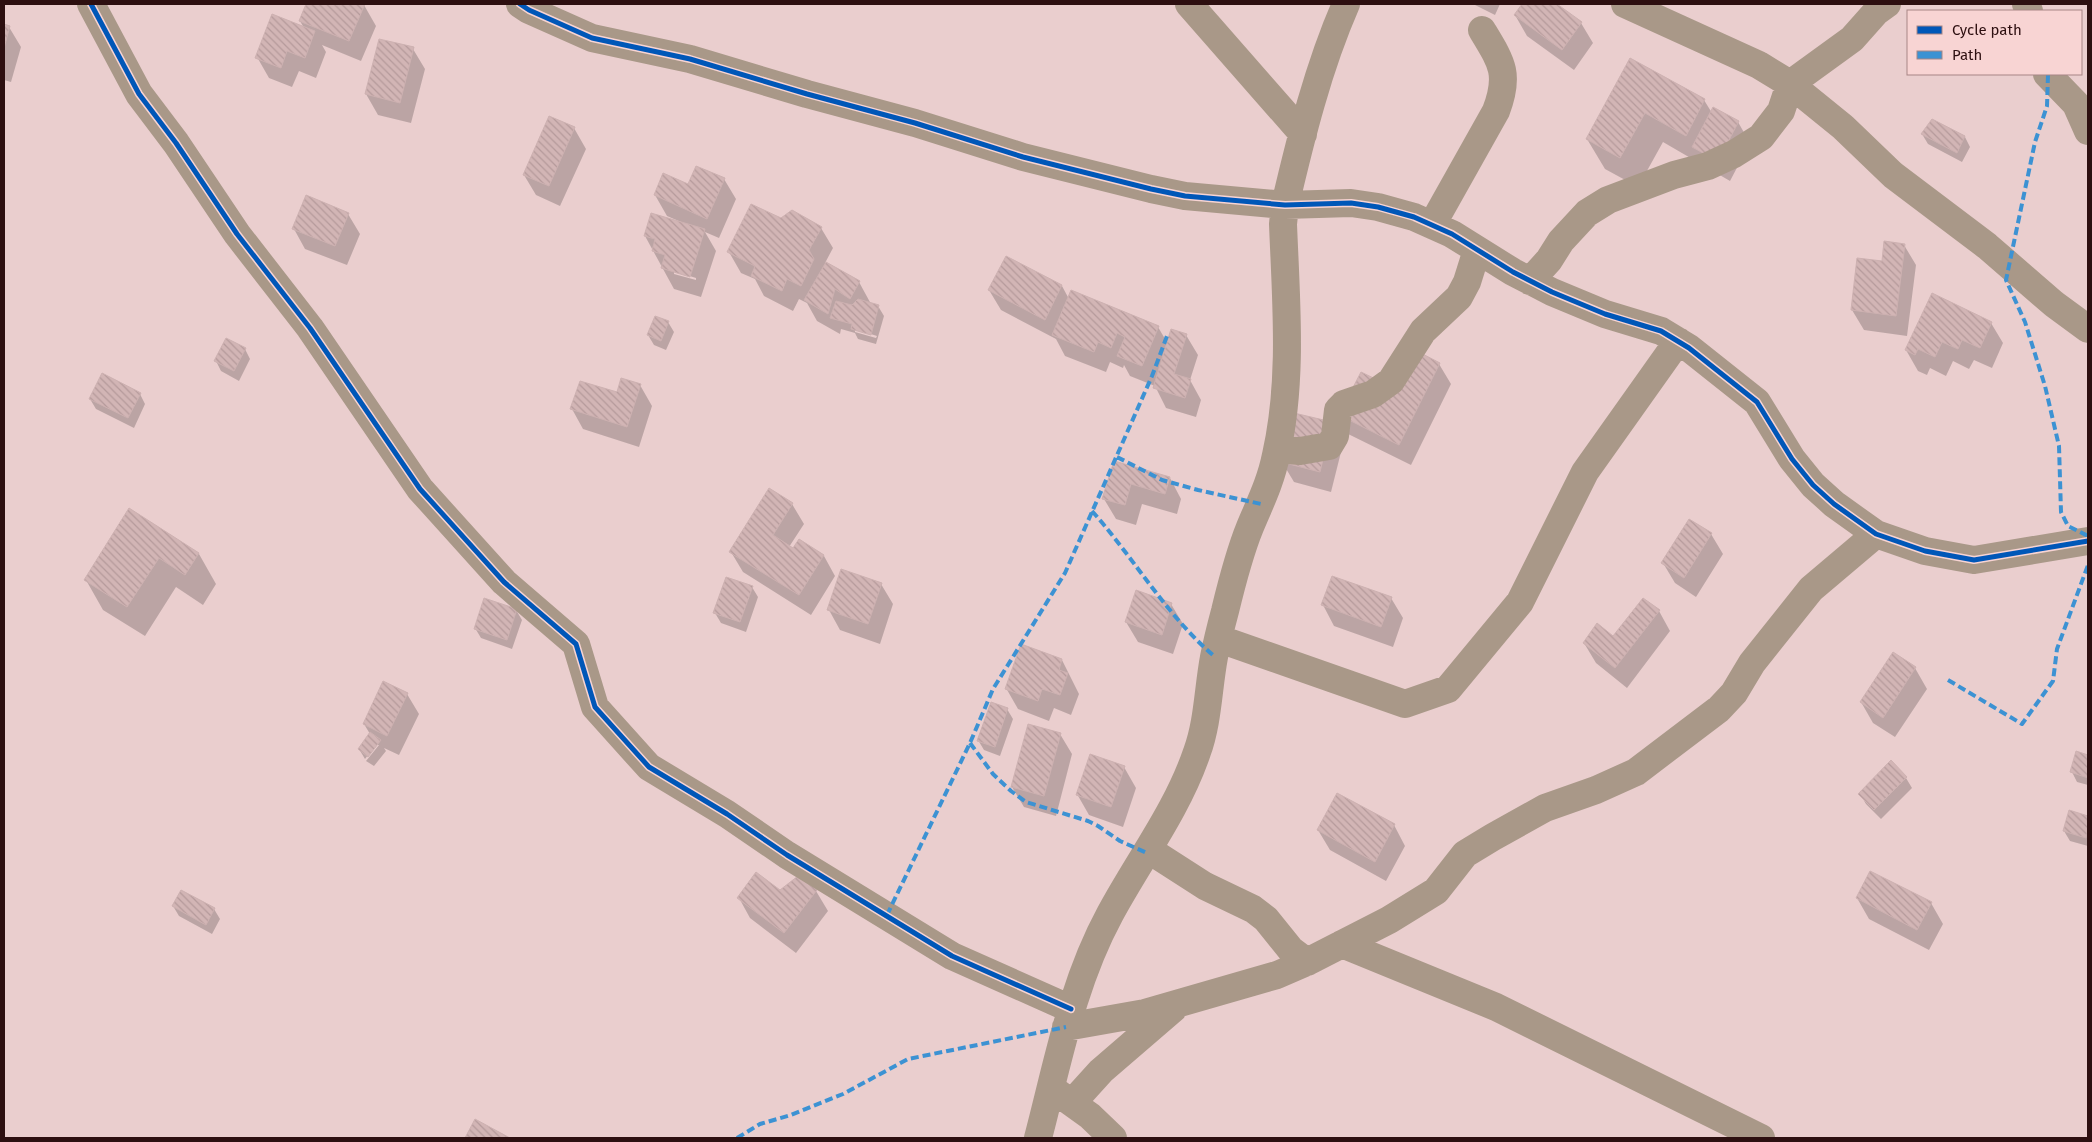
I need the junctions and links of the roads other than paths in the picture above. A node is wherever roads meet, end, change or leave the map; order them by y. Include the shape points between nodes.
1 (90, 4) edge
2 (520, 4) edge
3 (1189, 4) edge
4 (1346, 4) edge
5 (1625, 4) edge
6 (1887, 4) edge
7 (1482, 30) dead end
8 (2048, 75) edge
9 (1790, 84) junction
10 (2088, 131) edge
11 (1303, 134) junction
12 (1285, 206) junction
13 (1432, 225) junction
14 (1477, 250) junction
15 (1530, 281) junction
16 (2088, 329) edge
17 (1678, 341) junction
18 (1278, 449) junction
19 (1876, 534) junction
20 (2088, 541) edge
21 (1231, 643) dead end
22 (1149, 850) junction
23 (1342, 944) junction
24 (1307, 962) junction
25 (1180, 1003) junction
26 (1068, 1018) junction
27 (1062, 1095) junction
28 (1038, 1138) edge
29 (1112, 1138) edge
30 (1761, 1138) edge

1 - 26 street via 139,94 237,234 310,328 420,489 504,582 576,644 595,707 649,767 952,956
2 - 12 street via 592,38 690,60 915,123 1022,157 1185,196
3 - 11 street
4 - 11 street via 1330,40
5 - 9 street via 1759,65
6 - 9 street via 1852,39
7 - 13 street via 1501,67 1504,82 1501,96 1496,111
8 - 10 street via 2076,104
9 - 15 street via 1781,111 1761,137 1708,166 1608,200 1587,213
9 - 16 street via 1843,127 1893,175 1987,246
11 - 12 street
12 - 13 street via 1351,203 1378,207
12 - 18 street via 1287,367
13 - 14 street
14 - 15 street
14 - 18 street via 1467,282 1458,297 1420,335 1391,381 1373,394 1344,404 1338,410 1335,436 1329,446 1300,451
15 - 17 street via 1605,314 1661,331
17 - 19 street via 1757,402 1792,459 1813,485
17 - 21 street via 1585,472 1520,602 1448,689 1405,704
18 - 22 street via 1264,498 1239,557 1227,601 1198,751 1172,810
19 - 20 street via 1925,551 1974,560
19 - 23 street via 1811,589 1719,709 1636,772 1545,808 1465,854 1436,891
22 - 24 street via 1205,886 1253,909 1266,919 1291,950
22 - 26 street via 1110,914 1088,959
23 - 24 street
23 - 30 street via 1496,1007
24 - 25 street via 1277,975
25 - 26 street via 1145,1013
25 - 27 street via 1101,1071
26 - 27 street
27 - 28 street
27 - 29 street

